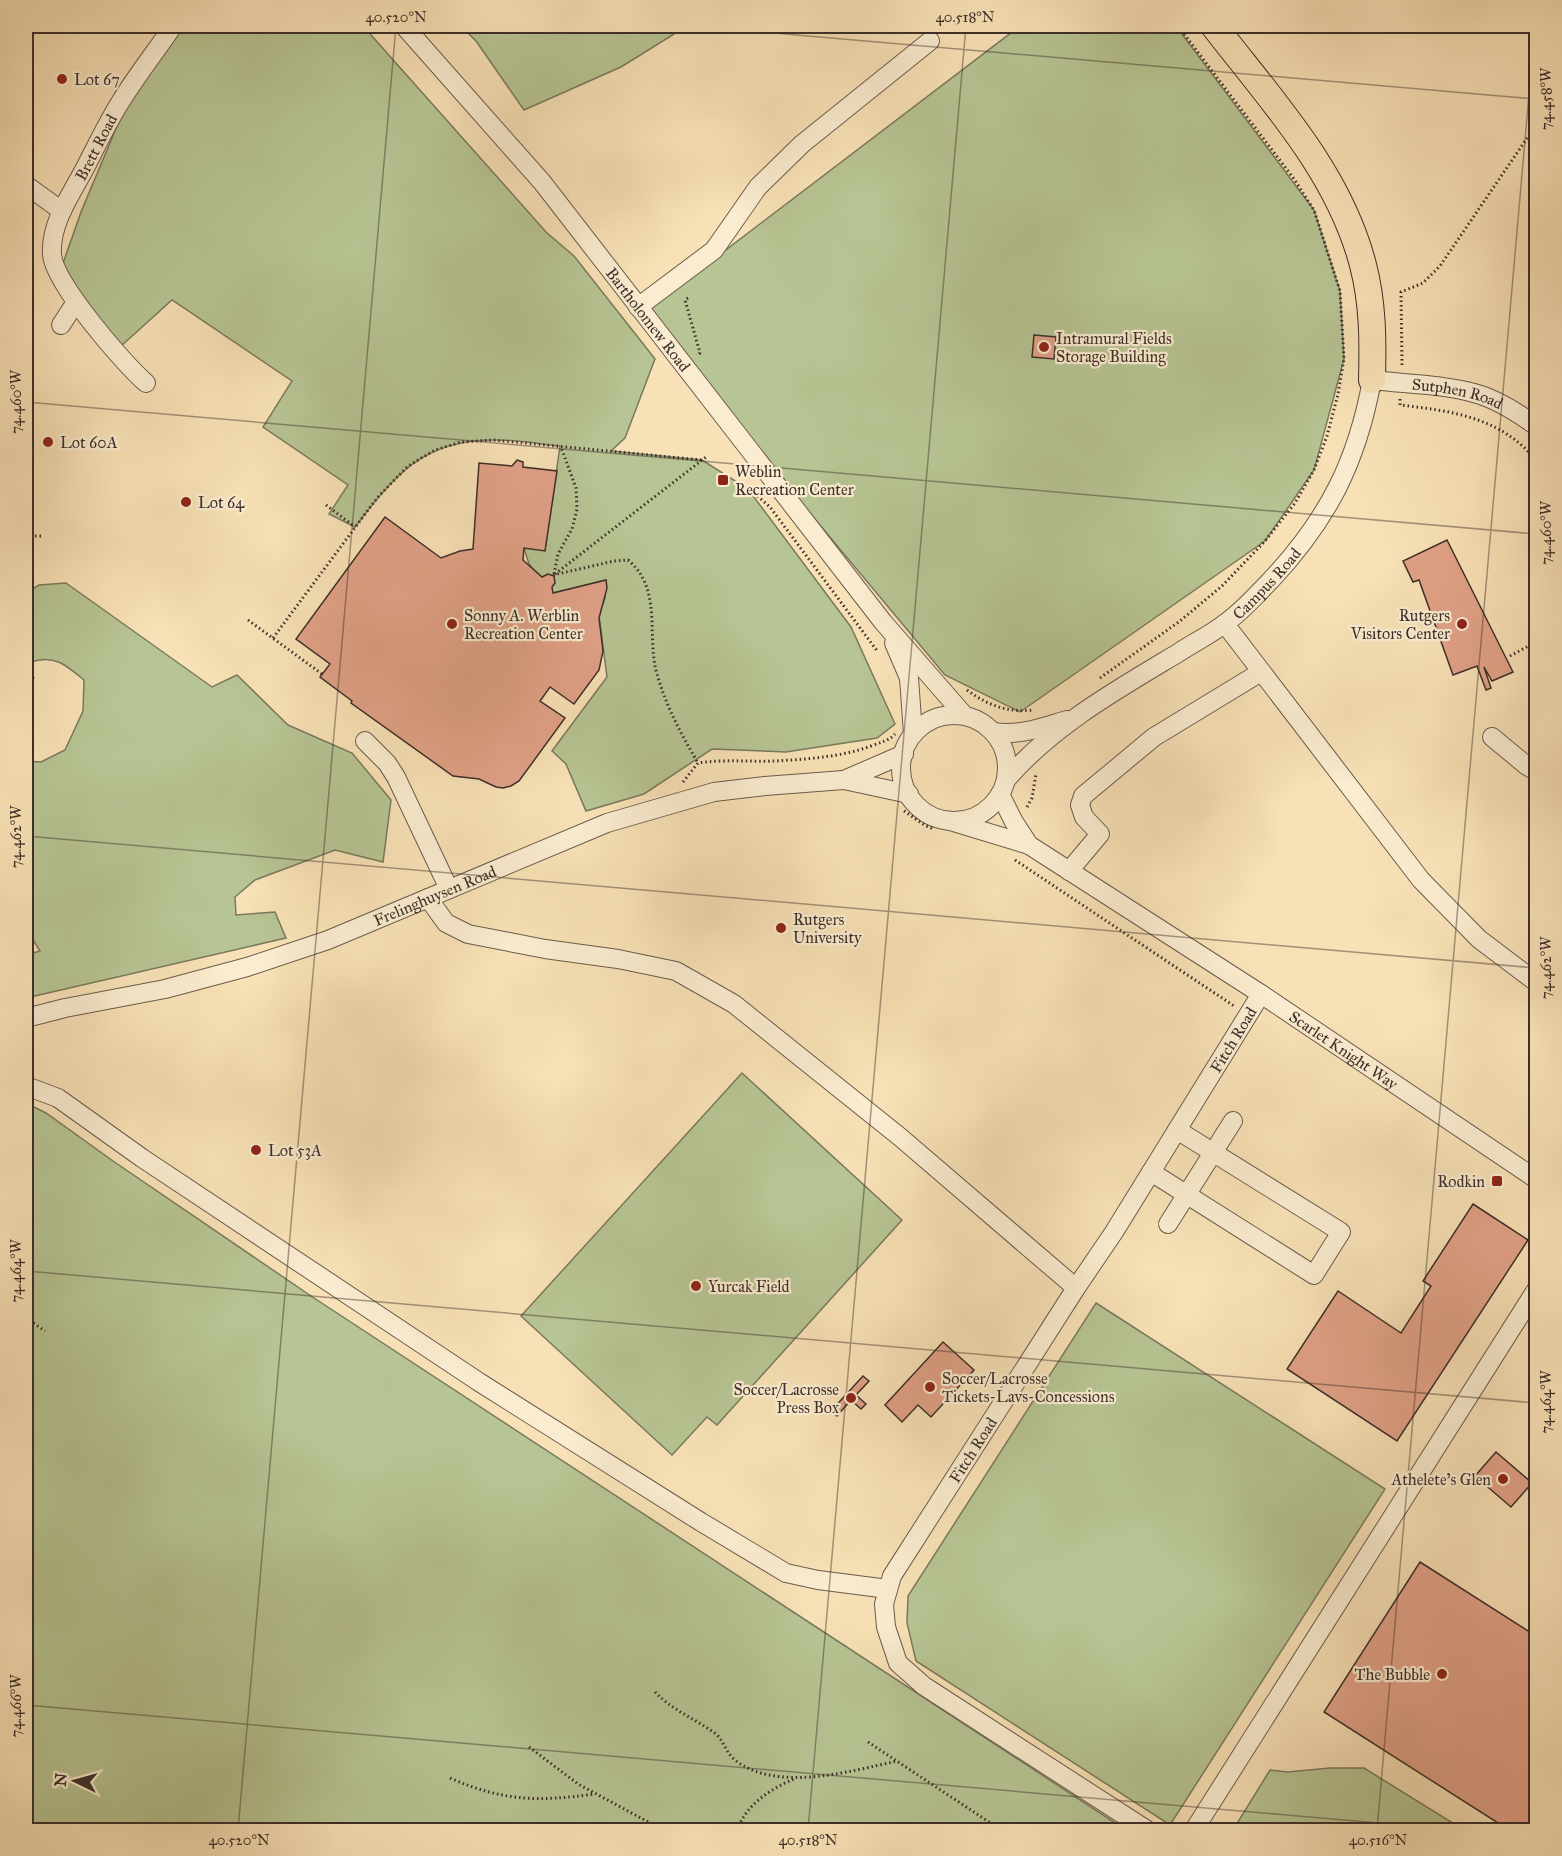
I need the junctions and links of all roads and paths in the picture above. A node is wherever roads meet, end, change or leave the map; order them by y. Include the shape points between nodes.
1 (173, 26) edge
2 (404, 26) edge
3 (1178, 26) edge
4 (1214, 26) edge
5 (930, 41) dead end
6 (1536, 125) edge
7 (26, 185) edge
8 (62, 211) junction
9 (688, 298) dead end
10 (76, 302) junction
11 (638, 307) junction
12 (62, 325) dead end
13 (1402, 350) dead end
14 (696, 356) dead end
15 (1372, 380) junction
16 (146, 383) dead end
17 (1400, 405) dead end
18 (1536, 426) edge
19 (560, 446) junction
20 (706, 457) dead end
21 (702, 460) junction
22 (1536, 460) edge
23 (754, 493) dead end
24 (326, 505) dead end
25 (355, 526) junction
26 (26, 536) edge
27 (43, 536) dead end
28 (553, 575) junction
29 (248, 620) dead end
30 (883, 622) junction
31 (1225, 624) junction
32 (273, 638) junction
33 (1536, 642) edge
34 (1510, 656) dead end
35 (882, 658) dead end
36 (1261, 672) junction
37 (26, 673) edge
38 (322, 674) dead end
39 (34, 679) dead end
40 (1098, 680) dead end
41 (964, 688) dead end
42 (1043, 709) dead end
43 (964, 715) junction
44 (1077, 717) junction
45 (994, 732) junction
46 (905, 734) junction
47 (1492, 737) dead end
48 (365, 741) dead end
49 (904, 754) junction
50 (698, 762) junction
51 (1037, 766) dead end
52 (1536, 771) edge
53 (844, 780) junction
54 (1003, 787) junction
55 (678, 789) dead end
56 (905, 802) junction
57 (1023, 814) dead end
58 (944, 825) junction
59 (1029, 845) junction
60 (1010, 857) dead end
61 (1069, 871) junction
62 (449, 889) junction
63 (428, 898) junction
64 (1536, 982) edge
65 (1261, 994) junction
66 (1248, 1015) junction
67 (26, 1018) edge
68 (26, 1086) edge
69 (1233, 1121) dead end
70 (1177, 1130) junction
71 (1214, 1152) junction
72 (1151, 1172) junction
73 (1536, 1179) edge
74 (1187, 1195) junction
75 (1168, 1224) dead end
76 (1076, 1288) junction
77 (1536, 1290) edge
78 (26, 1318) edge
79 (45, 1331) dead end
80 (888, 1589) junction
81 (655, 1692) dead end
82 (868, 1742) dead end
83 (529, 1747) dead end
84 (897, 1761) junction
85 (450, 1778) dead end
86 (796, 1778) junction
87 (596, 1793) junction
88 (663, 1830) edge
89 (737, 1830) edge
90 (1001, 1830) edge
91 (1147, 1830) edge
92 (1194, 1830) edge

1 - 8 street, Brett Road via 121,102
2 - 11 street, Bartholomew Road via 528,165
3 - 40 path via 1314,210 1340,291 1344,359 1328,436 1295,503 1222,586
4 - 15 highway via 1310,151 1347,215 1368,292
5 - 11 street via 802,144 758,187 714,250
6 - 13 path via 1440,266 1423,283 1401,291
7 - 8 street
8 - 10 street, Brett Road via 52,255 56,271
9 - 14 path via 685,300 700,353
10 - 12 street
10 - 16 street, Brett Road
11 - 30 street, Bartholomew Road
15 - 18 street, Sutphen Road via 1476,393
15 - 31 street, Campus Road via 1359,437 1326,510 1281,569
17 - 22 path via 1485,421 1516,440
19 - 21 path
19 - 25 path via 493,440 461,442 435,450 408,466
19 - 28 path via 576,488 577,509
20 - 21 path
21 - 28 path
23 - 35 path via 770,507
24 - 25 path
25 - 32 path
26 - 27 path
28 - 50 path via 614,561 628,560 638,568 646,582 656,671 667,708
29 - 32 path
30 - 43 street, Bartholomew Road
30 - 46 street, Bartholomew Road via 909,678
31 - 36 street
31 - 44 street, Campus Road
32 - 38 path
33 - 34 path
36 - 61 street via 1154,737 1083,796 1080,805 1084,817 1100,834
36 - 64 street via 1421,880 1479,939
37 - 39 path
41 - 42 path via 1001,708 1020,712
43 - 45 street
43 - 46 street via 939,717
44 - 45 street, Campus Road via 1032,730
44 - 54 street, Campus Road via 1025,758
45 - 54 street via 1005,750
46 - 49 street
46 - 50 path via 857,751 825,757
47 - 52 street
48 - 62 street via 396,777
49 - 53 street, Frelinghuysen Road
49 - 56 street
50 - 55 path
51 - 57 path via 1032,798
53 - 56 street, Frelinghuysen Road
53 - 62 street, Frelinghuysen Road via 714,792 607,823
54 - 58 street via 991,806 979,815
54 - 59 street via 1014,822
56 - 58 street via 920,807
56 - 58 path via 926,826
58 - 59 street
59 - 61 street, Scarlet Knight Way
60 - 66 path
61 - 65 street, Scarlet Knight Way
62 - 63 street, Frelinghuysen Road
63 - 67 street, Frelinghuysen Road via 328,940 247,967
63 - 76 street via 446,923 468,934 676,971 734,1004 900,1137
65 - 66 street, Fitch Road
65 - 73 street, Scarlet Knight Way
66 - 70 street, Fitch Road
68 - 80 street via 58,1098 470,1376 786,1573
69 - 71 street
70 - 71 street
70 - 72 street, Fitch Road
71 - 74 street
71 - 74 street via 1341,1232 1314,1275
72 - 74 street
72 - 76 street, Fitch Road
74 - 75 street
76 - 80 street, Fitch Road via 892,1576
77 - 92 street
78 - 79 path
80 - 91 street, Fitch Road via 884,1604 886,1627 898,1663 924,1686
81 - 86 path via 667,1705 718,1735 734,1759 748,1768
82 - 84 path
83 - 87 path
84 - 86 path via 840,1774
84 - 90 path
85 - 87 path via 486,1792 537,1800
86 - 89 path via 767,1793
87 - 88 path

